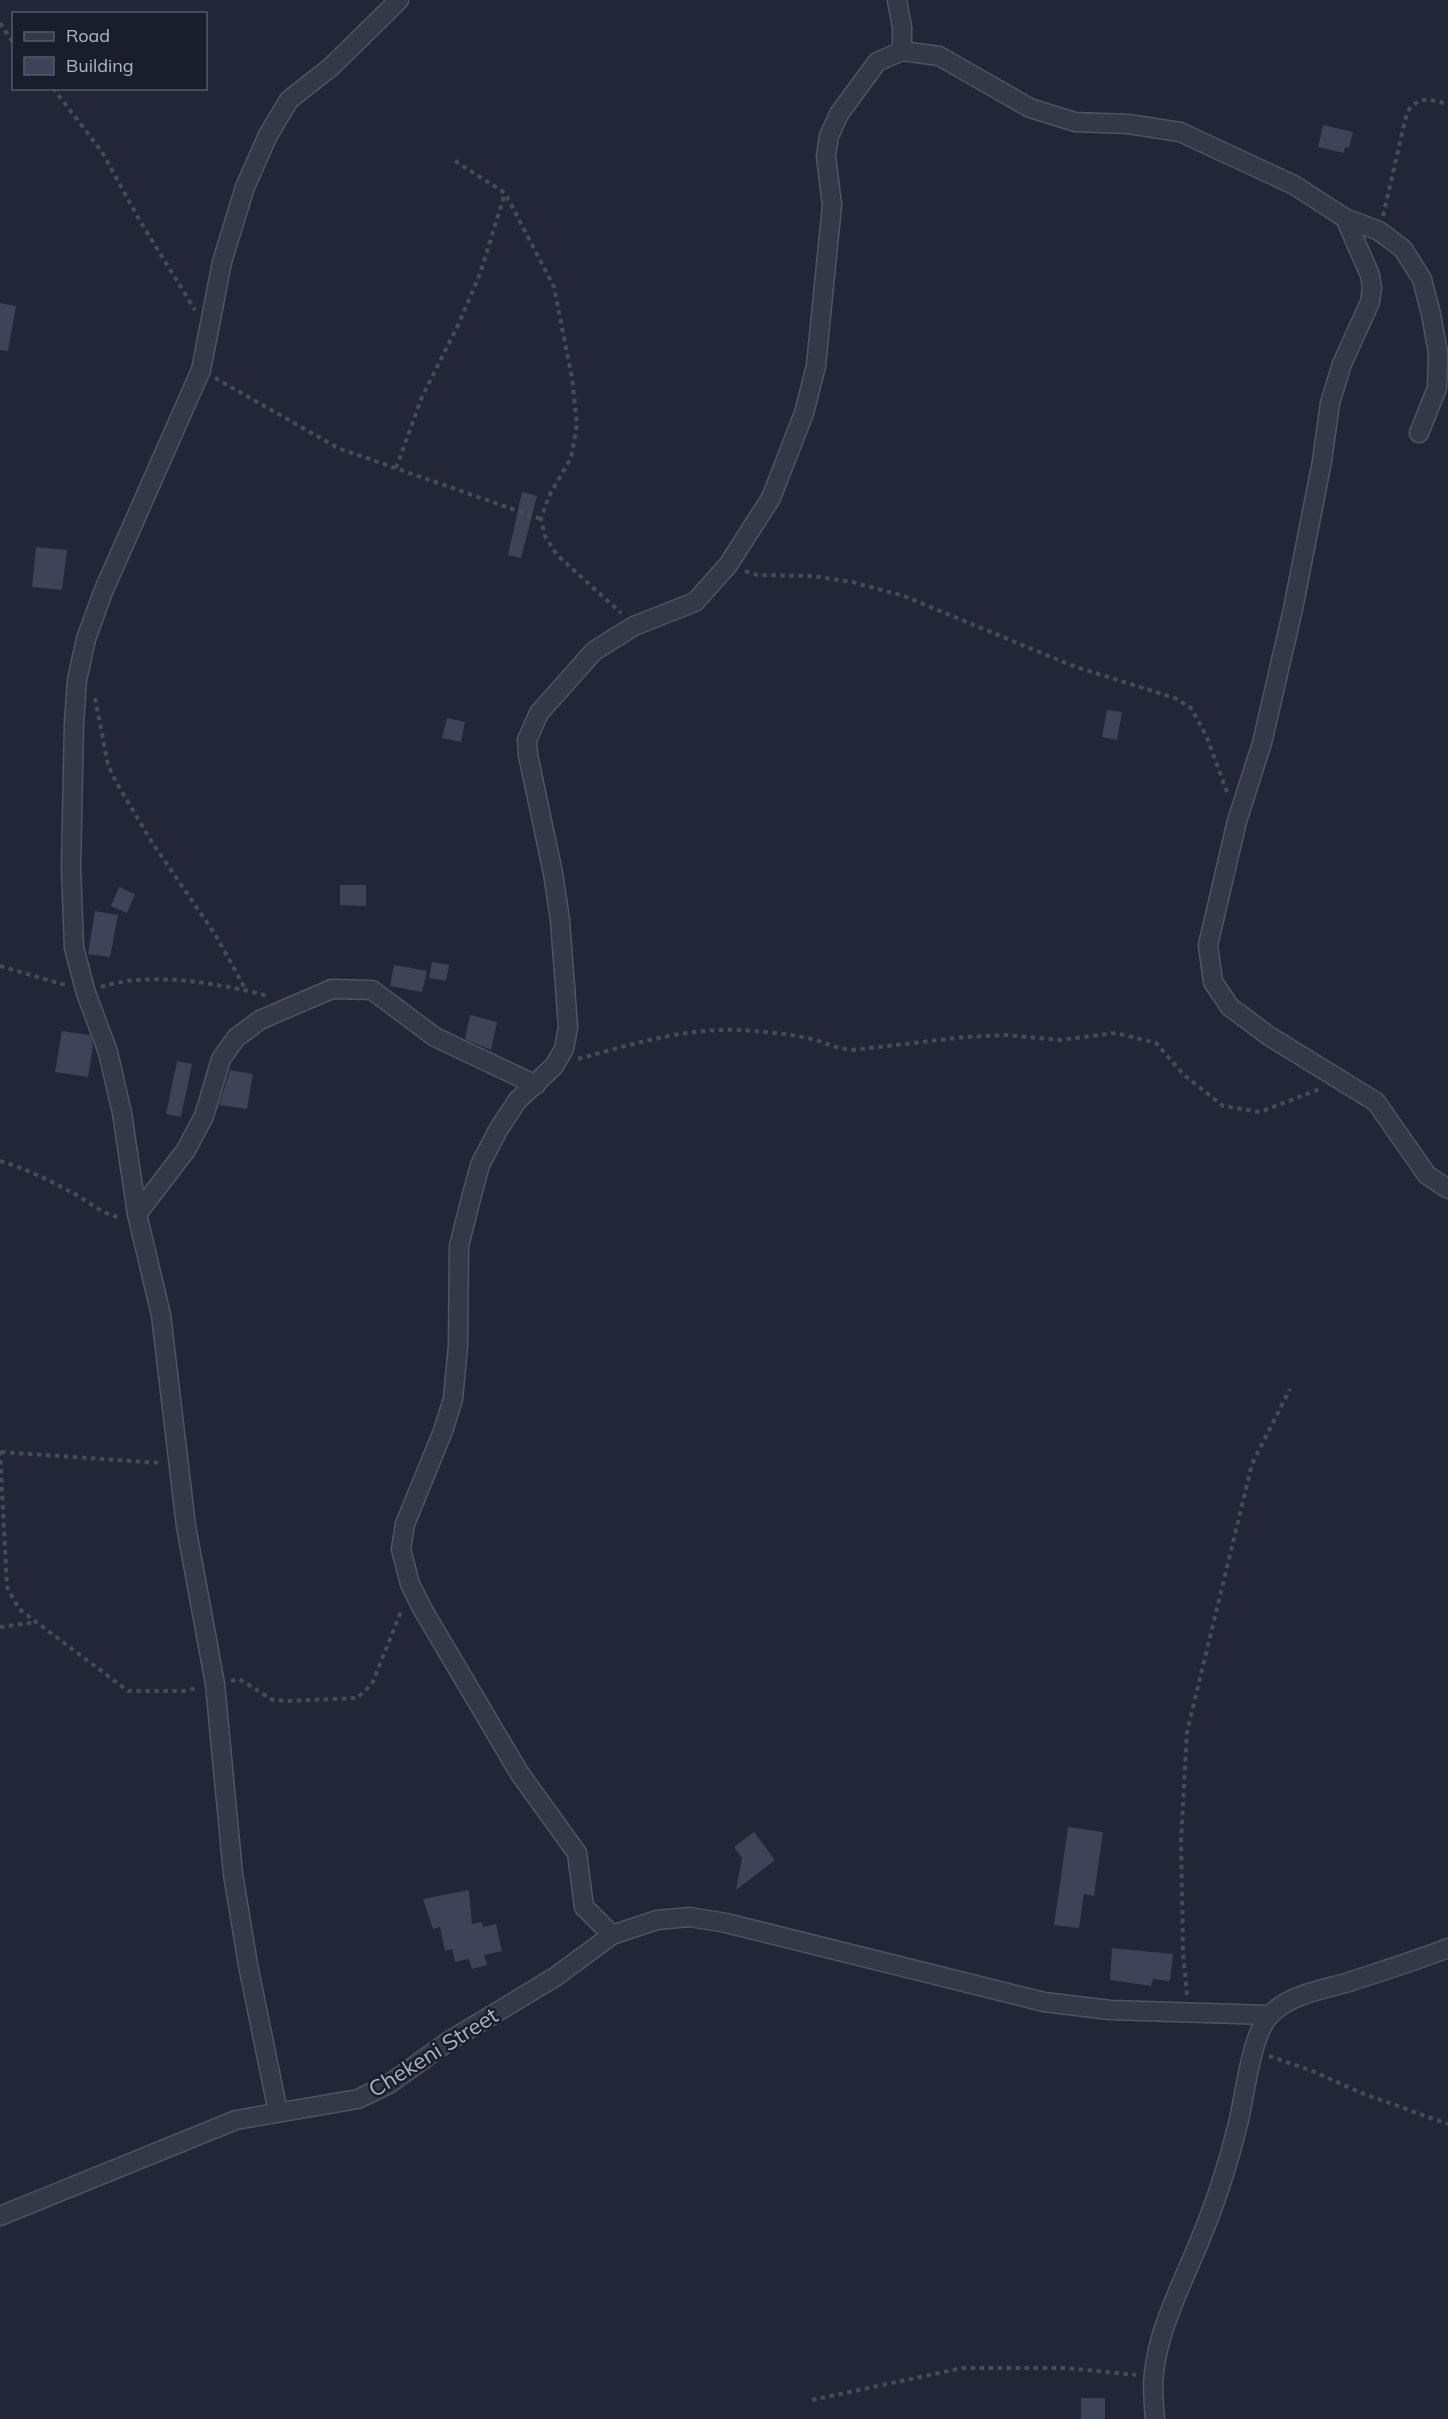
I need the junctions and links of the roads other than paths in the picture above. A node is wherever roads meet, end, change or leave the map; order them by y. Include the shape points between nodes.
1 (399, 0) edge
2 (897, 0) edge
3 (902, 51) junction
4 (1345, 218) junction
5 (1419, 433) dead end
6 (536, 1085) junction
7 (1448, 1190) edge
8 (137, 1214) junction
9 (612, 1935) junction
10 (1448, 1948) edge
11 (1269, 2015) junction
12 (278, 2112) junction
13 (0, 2216) edge
14 (1155, 2419) edge

1 - 8 street via 332,66 289,100 268,135 245,187 222,262 201,370 103,592 81,659 74,723 74,948 108,1052 122,1113
2 - 3 street
3 - 4 street via 939,56 1030,108 1075,122 1128,124 1180,132 1294,185
3 - 6 street via 877,62 839,114 829,136 826,156 832,205 816,366 804,413 771,498 728,565 695,602 634,626 594,651 548,701 527,740 553,873 568,999 564,1049
4 - 5 street via 1379,231 1403,249 1422,279 1438,353 1437,388
4 - 7 street via 1370,275 1371,295 1330,403 1293,609 1208,945 1213,982 1230,1007 1269,1036 1376,1102 1427,1175
6 - 8 street via 435,1037 372,990 332,989 260,1020 236,1038 221,1059 204,1116 186,1150
6 - 9 street via 517,1101 480,1165 461,1236 453,1399 408,1515 401,1549 413,1591 520,1774 577,1853 584,1907
8 - 12 street via 160,1315 186,1526 215,1684 232,1874
9 - 11 street, Chekeni Street via 657,1920 690,1917 1044,2002 1110,2010
9 - 12 street, Chekeni Street via 555,1977 449,2041 389,2084 358,2099
10 - 11 street via 1290,2000
11 - 14 street via 1254,2051 1218,2195 1161,2337 1152,2377
12 - 13 street, Chekeni Street via 236,2120

